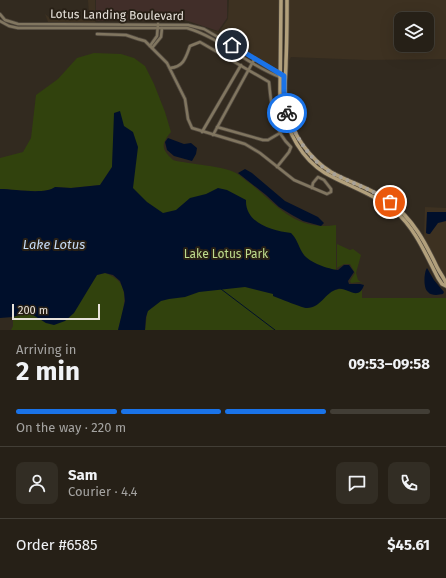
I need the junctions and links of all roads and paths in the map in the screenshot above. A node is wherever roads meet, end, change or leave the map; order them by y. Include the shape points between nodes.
1 (281, 0) edge
2 (287, 0) edge
3 (0, 14) edge
4 (0, 21) edge
5 (281, 22) junction
6 (287, 22) junction
7 (158, 24) junction
8 (162, 24) junction
9 (158, 29) junction
10 (162, 29) junction
11 (97, 34) dead end
12 (157, 36) junction
13 (161, 37) junction
14 (151, 47) junction
15 (255, 58) junction
16 (252, 63) junction
17 (241, 65) junction
18 (170, 68) junction
19 (249, 69) junction
20 (282, 75) junction
21 (217, 127) junction
22 (202, 132) junction
23 (280, 133) junction
24 (213, 135) junction
25 (277, 167) junction
26 (312, 188) junction
27 (426, 245) junction
28 (422, 247) junction
29 (446, 284) edge

1 - 5 street
2 - 6 street
3 - 7 street, Lotus Landing Boulevard via 5,20 18,24
4 - 9 street, Lotus Landing Boulevard via 18,28
5 - 6 street
5 - 20 street
6 - 20 street via 286,59
7 - 8 street, Lotus Landing Boulevard
7 - 9 street
8 - 10 street
8 - 15 street, Lotus Landing Boulevard via 188,25 204,29
9 - 10 street, Lotus Landing Boulevard
9 - 12 street
10 - 13 street
10 - 16 street, Lotus Landing Boulevard via 187,28 203,33
11 - 14 street via 126,35 145,41
12 - 13 street
12 - 14 street
13 - 14 street
14 - 18 street
15 - 16 street
15 - 20 street, Lotus Landing Boulevard
16 - 19 street
16 - 20 street, Lotus Landing Boulevard
17 - 18 street via 200,42 190,46 182,64
17 - 19 street
17 - 22 street
18 - 22 street via 185,99 189,124 194,130
19 - 21 street
19 - 23 street via 269,82 274,115
20 - 27 street via 287,113 297,136 310,154 331,172 379,194 390,202 412,222
20 - 28 street via 280,99 283,114 299,147 323,172 378,199 396,213 408,224
21 - 23 street via 263,140
21 - 24 street
22 - 24 street
23 - 25 street via 291,147
24 - 25 street via 245,144
25 - 26 street via 294,180
26 - 26 street via 318,177 324,180 331,192 327,194
27 - 28 street
27 - 29 street
28 - 29 street via 438,278 442,284

